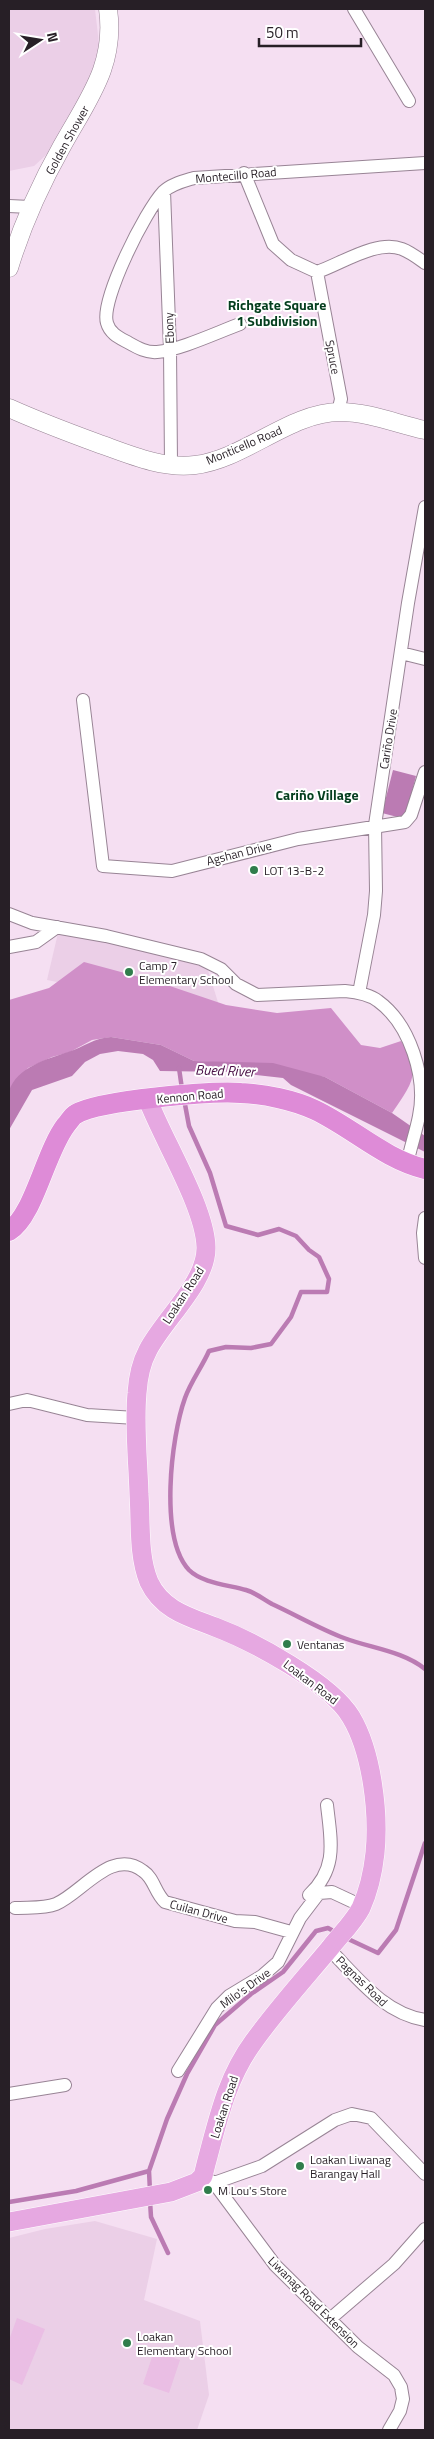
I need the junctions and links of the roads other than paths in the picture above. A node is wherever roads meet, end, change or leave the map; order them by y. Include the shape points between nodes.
1 (108, 9) edge
2 (354, 9) edge
3 (409, 101) dead end
4 (425, 163) edge
5 (244, 173) junction
6 (164, 191) junction
7 (9, 206) edge
8 (30, 207) junction
9 (425, 263) edge
10 (9, 268) edge
11 (317, 272) junction
12 (240, 324) dead end
13 (170, 349) junction
14 (9, 408) edge
15 (338, 412) junction
16 (425, 430) edge
17 (170, 464) junction
18 (425, 507) edge
19 (401, 653) junction
20 (425, 659) edge
21 (83, 700) dead end
22 (425, 772) edge
23 (375, 825) junction
24 (9, 914) edge
25 (58, 927) junction
26 (9, 947) edge
27 (359, 992) junction
28 (148, 1100) junction
29 (420, 1118) edge
30 (414, 1162) edge
31 (425, 1218) edge
32 (9, 1231) edge
33 (425, 1258) edge
34 (9, 1404) edge
35 (136, 1418) junction
36 (327, 1805) dead end
37 (362, 1906) junction
38 (14, 1908) dead end
39 (300, 1918) junction
40 (291, 1932) junction
41 (330, 1948) junction
42 (425, 2020) edge
43 (178, 2071) dead end
44 (66, 2085) dead end
45 (9, 2094) edge
46 (425, 2174) edge
47 (208, 2180) junction
48 (9, 2222) edge
49 (425, 2229) edge
50 (330, 2319) junction
51 (389, 2430) edge

1 - 8 main road, Golden Shower via 110,38 100,79
2 - 3 street
4 - 5 street, Montecillo Road
5 - 6 street, Montecillo Road via 194,178
5 - 11 street via 273,244 290,260
6 - 13 street, Ebony
6 - 13 street via 129,248 108,301 106,316 114,334 138,349 158,352
7 - 8 street
8 - 10 main road, Golden Shower
9 - 11 street via 400,248 389,246 363,252
11 - 15 street, Spruce via 341,399
12 - 13 street
13 - 17 street, Ebony
14 - 17 main road, Monticello Road via 142,460
15 - 16 main road, Monticello Road via 362,414
15 - 17 main road, Monticello Road via 288,427 210,462
18 - 19 street, Cariño Drive
19 - 20 street
19 - 23 street, Cariño Drive
21 - 23 street, Agshan Drive via 103,866 172,871 298,839
22 - 23 street via 408,820 399,824
23 - 27 street, Cariño Drive via 374,915
24 - 25 street
25 - 26 street via 36,942
25 - 27 street via 201,959 257,995
27 - 29 street via 387,1008 417,1059
28 - 30 highway, Kennon Road via 242,1093 276,1098 314,1110
28 - 32 highway, Kennon Road via 96,1107 75,1114 57,1137 29,1206
28 - 35 main road, Loakan Road via 198,1211 206,1250 197,1278 147,1351 140,1369
29 - 30 street
31 - 33 street
34 - 35 street via 28,1400 87,1415
35 - 37 main road, Loakan Road via 143,1559 148,1580 159,1599 181,1615 270,1652 337,1699 351,1716 368,1766 376,1822 370,1886
36 - 39 street via 330,1836 328,1870 304,1902
37 - 39 street, Milo's Drive via 332,1892 319,1893
37 - 41 main road, Loakan Road
38 - 40 street, Cuilan Drive via 46,1907 58,1903 100,1873 120,1865 131,1865 144,1871 165,1902
39 - 40 street, Milo's Drive
40 - 43 street, Milo's Drive via 278,1962 216,2008
41 - 42 street, Pagnas Road via 387,2006 402,2015
41 - 47 main road, Loakan Road via 254,2041 231,2078
44 - 45 street
46 - 47 street via 370,2118 352,2114 335,2120 262,2166
47 - 48 main road via 171,2192
47 - 50 street, Liwanag Road Extension via 275,2265
49 - 50 street via 394,2264
50 - 51 street, Liwanag Road Extension via 358,2348 394,2375 401,2387 400,2411

